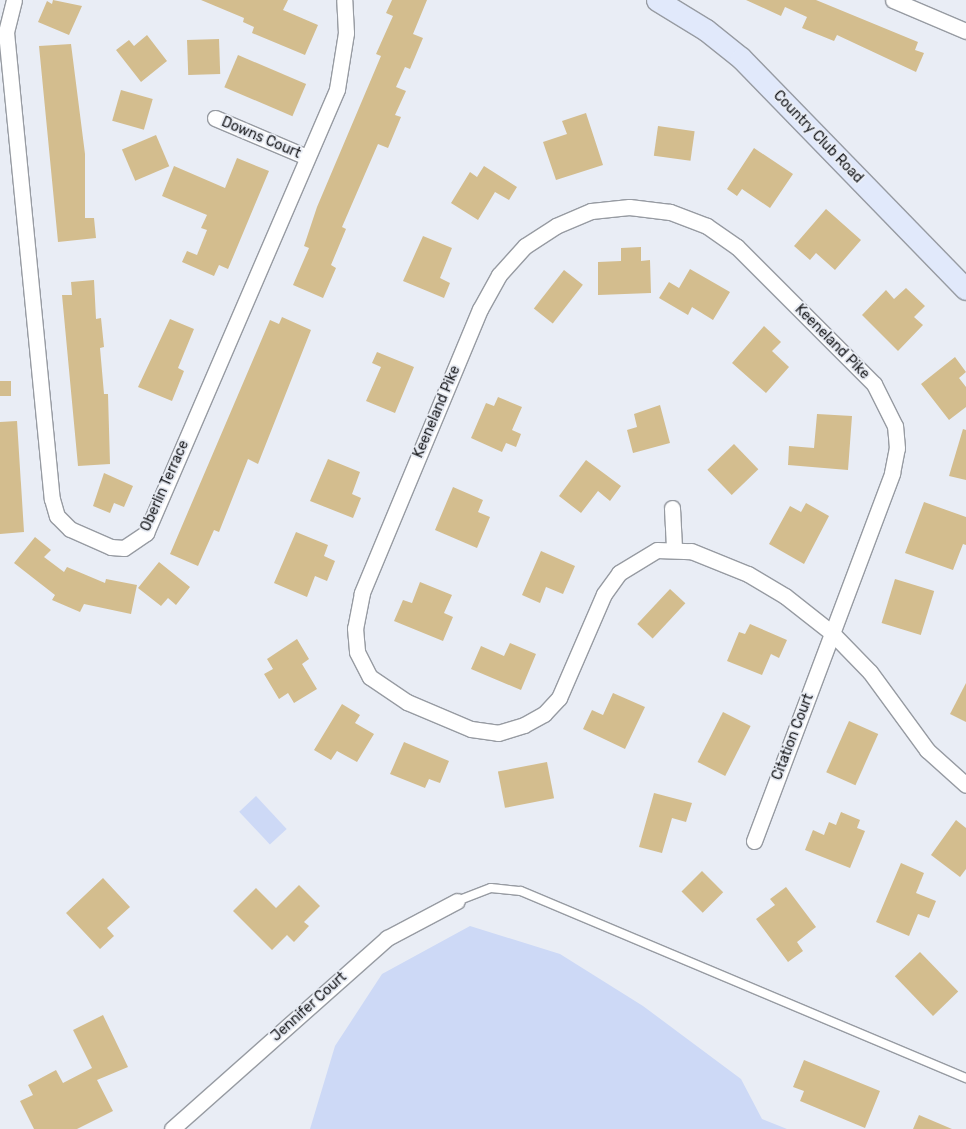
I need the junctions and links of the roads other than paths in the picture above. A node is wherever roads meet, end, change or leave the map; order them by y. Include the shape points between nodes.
1 (14, 0) edge
2 (344, 0) edge
3 (657, 0) edge
4 (893, 0) edge
5 (966, 31) edge
6 (215, 118) dead end
7 (307, 157) junction
8 (966, 289) edge
9 (672, 508) dead end
10 (674, 548) junction
11 (832, 633) junction
12 (966, 785) edge
13 (754, 841) dead end
14 (456, 901) joint
15 (966, 1078) edge
16 (172, 1129) edge

1 - 7 street, Oberlin Terrace via 6,32 52,499 57,516 70,530 111,547 124,548 137,543 146,532
2 - 7 street, Oberlin Terrace via 344,63 337,89
3 - 8 main road, Country Club Road via 706,30 741,58
4 - 5 street
6 - 7 street, Downs Court
9 - 10 street
10 - 11 street, Keeneland Pike via 713,558 748,574 785,596
10 - 11 street, Keeneland Pike via 657,550 619,573 604,594 559,698 544,714 524,725 498,733 471,729 406,702 370,677 357,652 355,628 362,593 480,309 499,275 525,246 556,226 591,211 629,207 670,212 708,226 737,247 874,384 886,403 895,426 897,448 892,473
11 - 12 street, Keeneland Pike via 870,672 927,750
11 - 13 street, Citation Court
14 - 15 lane via 492,888 520,890
14 - 16 street, Jennifer Court via 387,938

